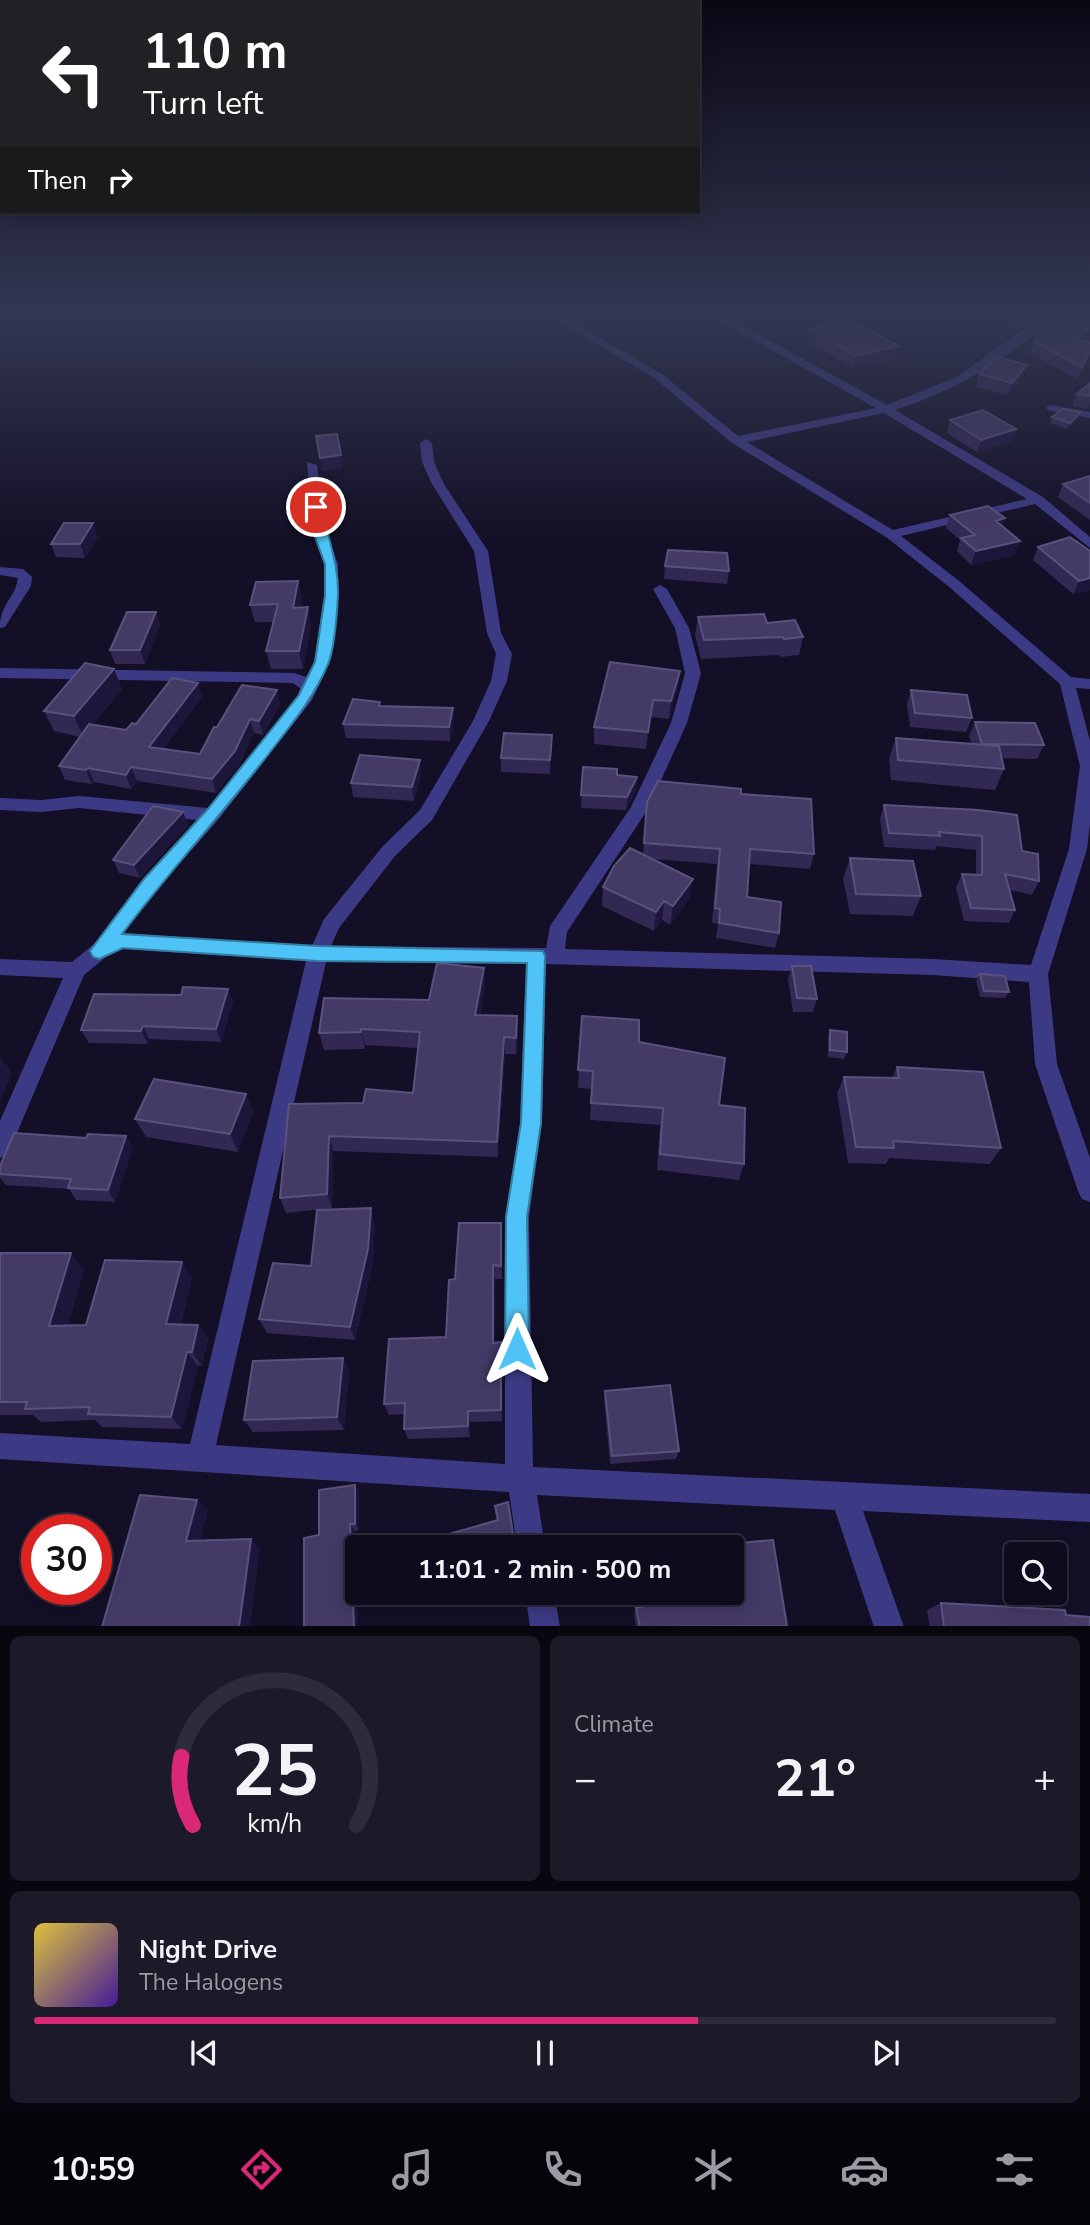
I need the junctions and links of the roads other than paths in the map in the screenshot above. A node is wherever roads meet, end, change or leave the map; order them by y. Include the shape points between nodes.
1 (675, 390) edge
2 (851, 390) edge
3 (936, 390) edge
4 (884, 408) junction
5 (1051, 408) dead end
6 (1090, 415) edge
7 (736, 440) junction
8 (426, 443) dead end
9 (311, 465) dead end
10 (1038, 500) junction
11 (891, 534) junction
12 (1090, 544) edge
13 (0, 571) edge
14 (660, 589) dead end
15 (0, 624) edge
16 (0, 673) edge
17 (1067, 682) junction
18 (1090, 684) edge
19 (308, 687) junction
20 (0, 804) edge
21 (212, 815) junction
22 (1084, 850) edge
23 (99, 951) junction
24 (318, 954) junction
25 (546, 957) junction
26 (0, 967) edge
27 (76, 970) junction
28 (1038, 974) junction
29 (0, 1147) edge
30 (1090, 1191) edge
31 (0, 1446) edge
32 (200, 1458) junction
33 (519, 1478) junction
34 (844, 1496) junction
35 (1090, 1508) edge
36 (529, 1535) edge
37 (541, 1605) edge
38 (545, 1626) edge
39 (889, 1626) edge

1 - 7 street
2 - 4 street
3 - 4 street
4 - 7 street
4 - 10 street
5 - 6 street
7 - 11 street
8 - 24 street via 438,484 481,551 494,633 503,654 499,681 426,815 389,851 331,924
9 - 19 street via 320,534 331,564 331,596 322,662
10 - 11 street
10 - 12 street
11 - 17 street
13 - 15 street via 25,577
14 - 25 street via 682,628 693,673 679,723 639,810 557,931
16 - 19 street via 294,678
17 - 18 street
17 - 22 street via 1087,766
19 - 21 street via 306,696
20 - 21 street via 79,802
21 - 23 street via 150,884
22 - 28 street
23 - 24 street via 121,941
23 - 27 street
24 - 25 street
24 - 32 street
25 - 28 street
25 - 33 street via 517,1217
26 - 27 street
27 - 29 street
28 - 30 street via 1046,1065
31 - 32 street
32 - 33 street
33 - 34 street
33 - 36 street
34 - 35 street
34 - 39 street
37 - 38 street

